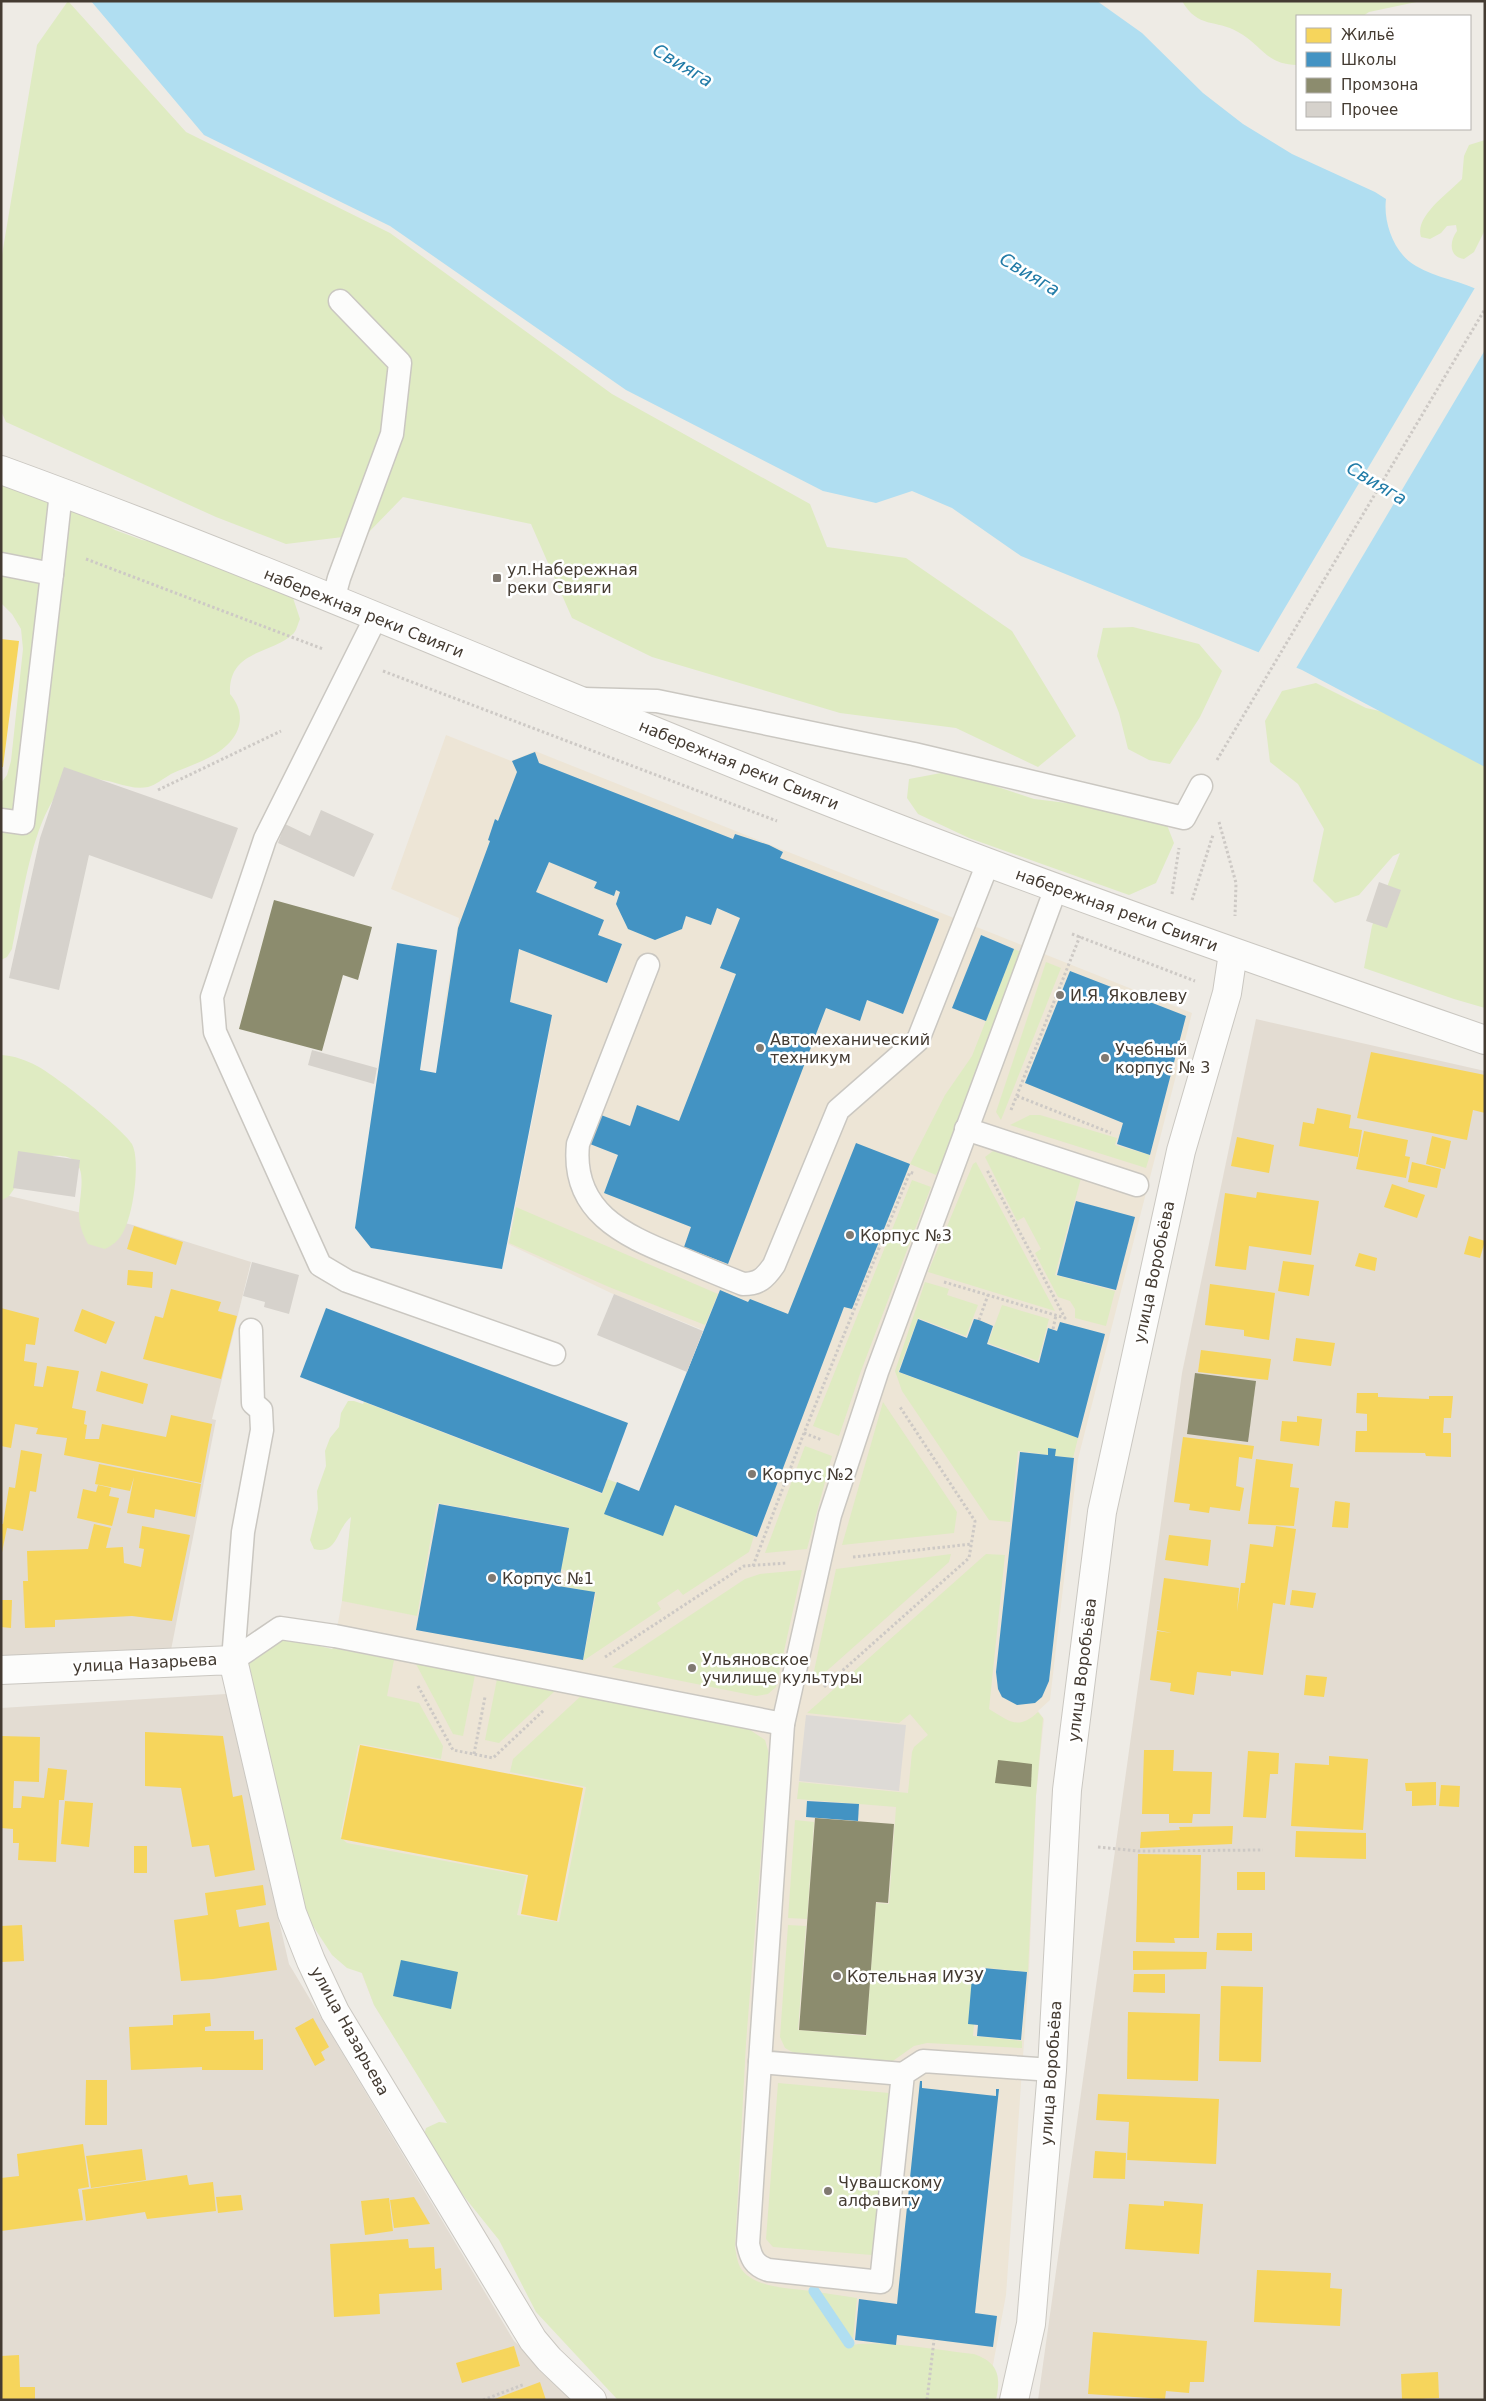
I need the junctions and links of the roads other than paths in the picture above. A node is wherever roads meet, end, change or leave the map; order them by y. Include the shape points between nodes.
1 (340, 301) dead end
2 (1, 470) edge
3 (61, 492) junction
4 (1, 564) edge
5 (52, 574) junction
6 (333, 600) junction
7 (376, 617) junction
8 (574, 699) junction
9 (1201, 786) road end
10 (1, 820) edge
11 (988, 863) junction
12 (1056, 888) junction
13 (1233, 953) junction
14 (648, 965) dead end
15 (1485, 1040) edge
16 (966, 1129) junction
17 (1137, 1184) dead end
18 (251, 1330) dead end
19 (554, 1354) dead end
20 (233, 1660) junction
21 (1, 1670) edge
22 (783, 1724) junction
23 (760, 2062) junction
24 (1052, 2070) junction
25 (903, 2074) junction
26 (592, 2400) edge
27 (1014, 2400) edge

1 - 6 lane via 400,363 392,434
2 - 3 street, набережная реки Свияги
3 - 5 lane
3 - 6 street, набережная реки Свияги
4 - 5 lane
5 - 10 lane via 23,823
6 - 7 street, набережная реки Свияги
7 - 8 street, набережная реки Свияги
7 - 19 lane via 265,839 212,997 215,1032 320,1265 347,1281
8 - 9 lane via 657,701 914,754 1184,818
8 - 11 street, набережная реки Свияги
11 - 12 street, набережная реки Свияги
11 - 14 lane via 918,1040 838,1110 774,1265 764,1280 754,1284 743,1284 636,1240 610,1225 589,1199 581,1181 578,1144
12 - 13 street, набережная реки Свияги
12 - 16 lane
13 - 15 street, набережная реки Свияги
13 - 24 street, улица Воробьёва via 1227,993 1181,1150 1102,1512 1067,1790
16 - 17 lane
16 - 22 lane via 877,1372 830,1515
18 - 20 lane via 253,1404 261,1410 262,1430 243,1532
20 - 21 street, улица Назарьева
20 - 22 lane via 280,1628
20 - 26 street, улица Назарьева via 292,1913 310,1961 336,2012 533,2340
22 - 23 lane
23 - 25 lane
23 - 25 lane via 748,2244 751,2259 768,2270 881,2282
24 - 25 lane via 930,2060
24 - 27 street, улица Воробьёва via 1032,2324

